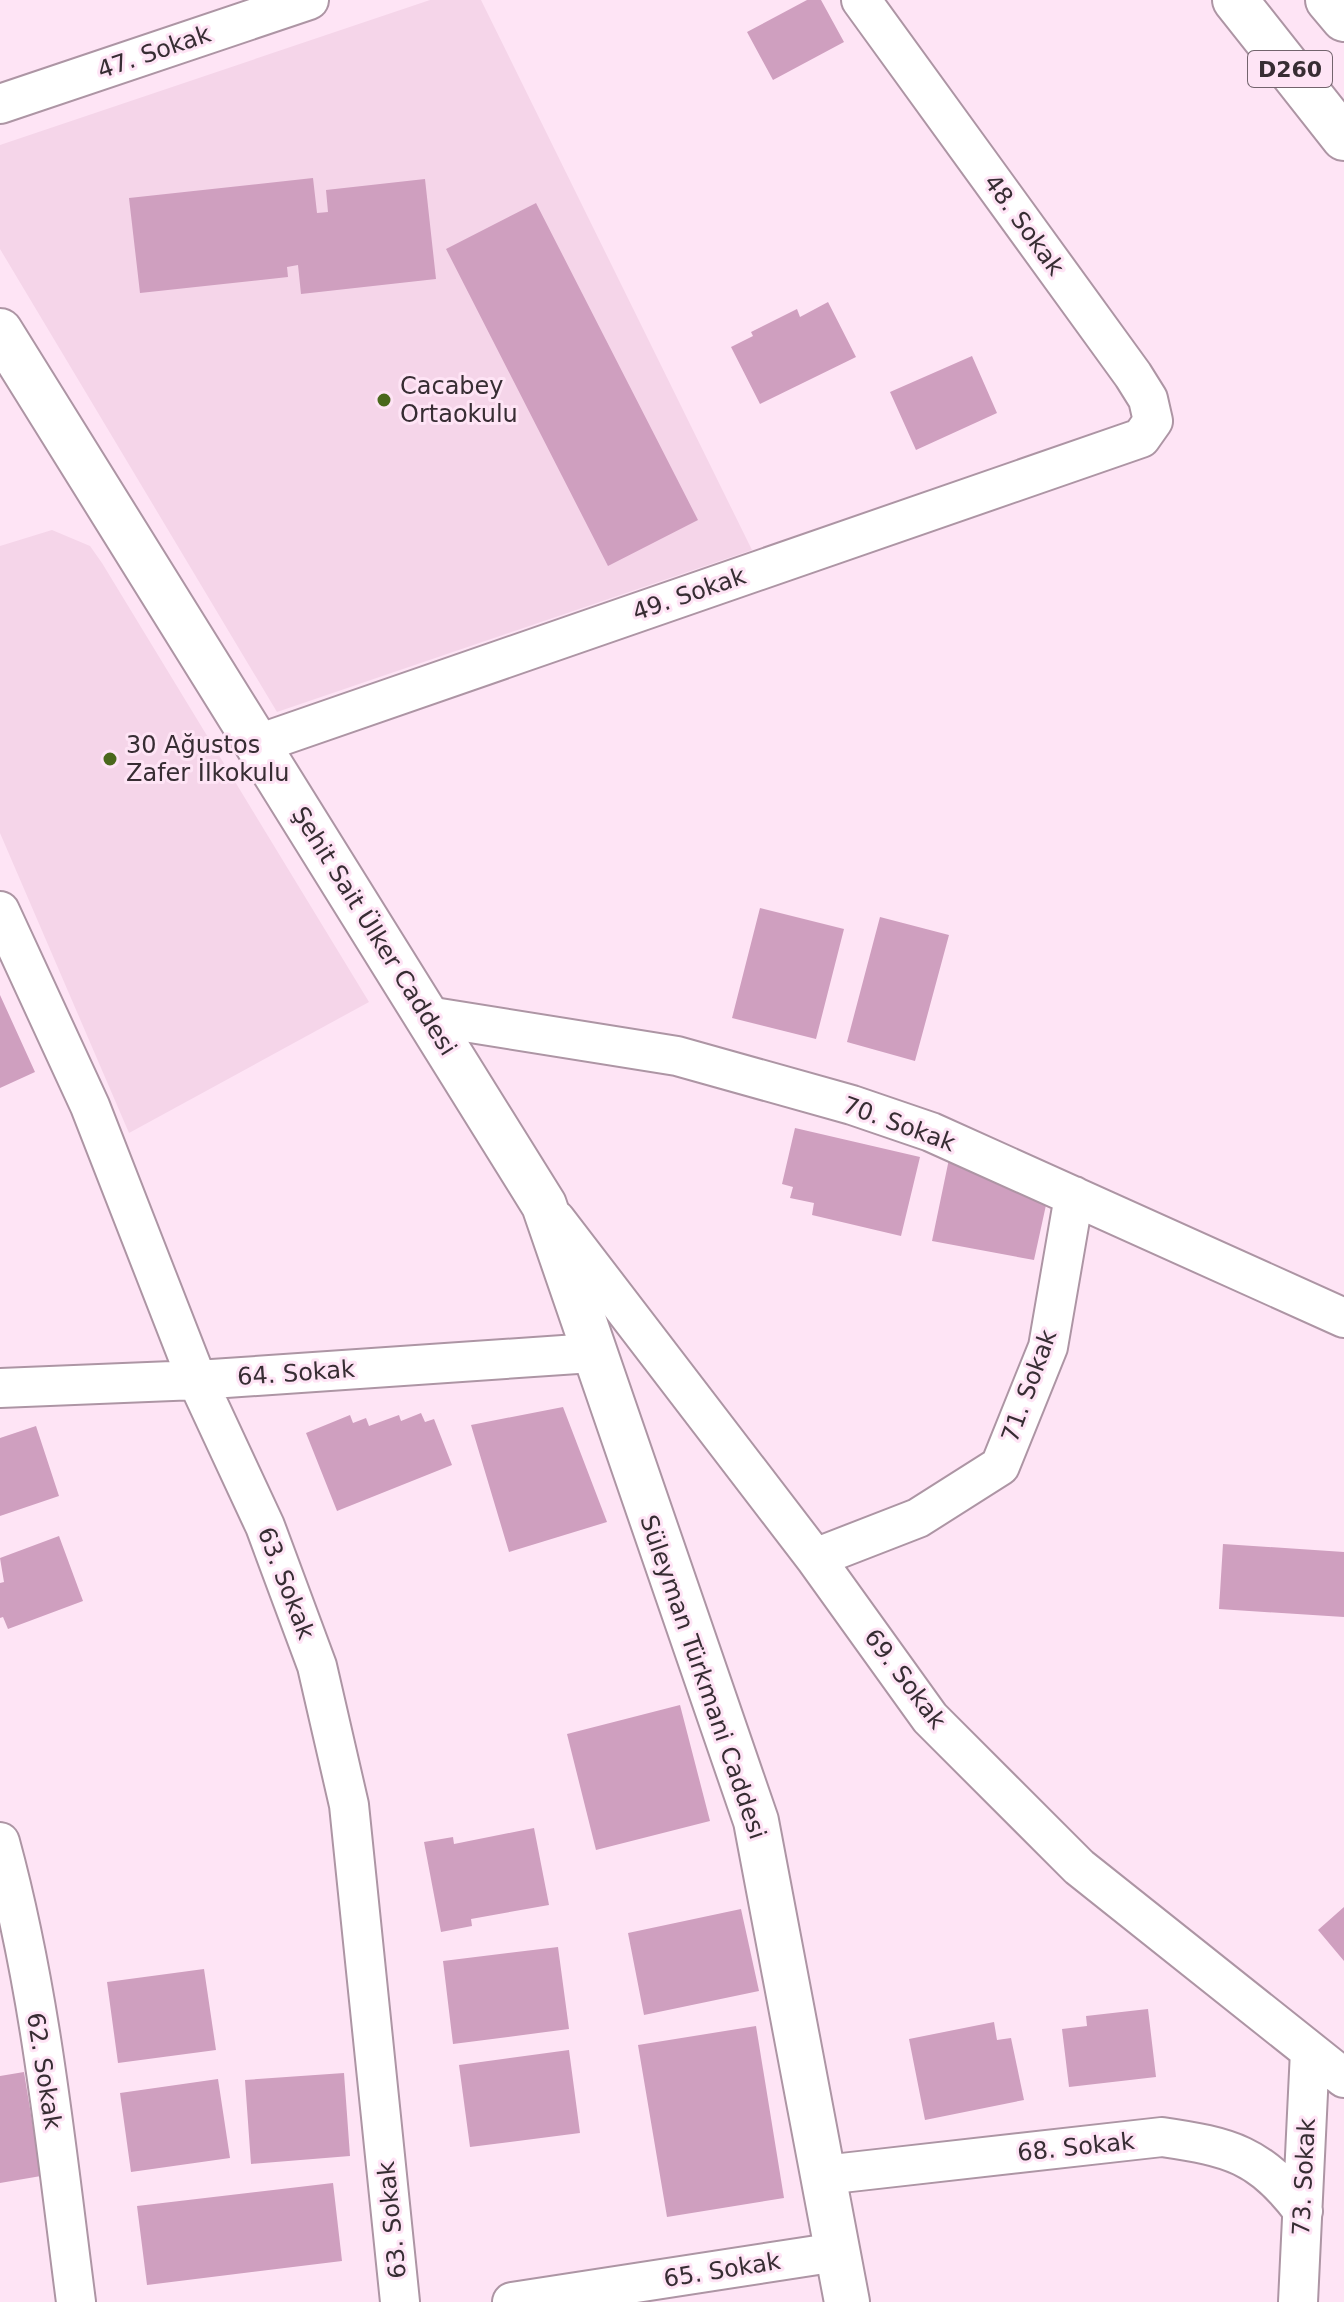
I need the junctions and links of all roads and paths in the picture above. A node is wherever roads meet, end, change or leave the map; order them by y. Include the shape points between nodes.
1 (309, 0) edge
2 (861, 0) edge
3 (1235, 0) edge
4 (1328, 0) edge
5 (1344, 19) edge
6 (0, 104) edge
7 (1344, 138) edge
8 (0, 331) edge
9 (1121, 443) joint
10 (258, 744) junction
11 (0, 911) edge
12 (427, 1016) junction
13 (1074, 1196) junction
14 (544, 1205) junction
15 (1344, 1318) edge
16 (592, 1353) junction
17 (197, 1380) junction
18 (0, 1388) edge
19 (815, 1558) junction
20 (0, 1842) edge
21 (1310, 2051) junction
22 (1344, 2078) edge
23 (824, 2175) junction
24 (1303, 2211) junction
25 (837, 2252) junction
26 (76, 2302) edge
27 (400, 2302) edge
28 (512, 2302) edge
29 (847, 2302) edge
30 (1298, 2302) edge

1 - 6 street, 47. Sokak
2 - 9 street, 48. Sokak via 1148,399 1153,421 1141,438
3 - 7 main road, D260
4 - 5 main road, D260
8 - 10 main road, Şehit Sait Ülker Caddesi
9 - 10 street, 49. Sokak
10 - 12 main road, Şehit Sait Ülker Caddesi
11 - 17 street, 63. Sokak via 90,1106
12 - 13 street, 70. Sokak via 662,1053 753,1077 931,1132
12 - 14 main road, Şehit Sait Ülker Caddesi
13 - 15 street, 70. Sokak
13 - 19 street, 71. Sokak via 1048,1347 1000,1466 918,1518
14 - 16 main road, Süleyman Türkmani Caddesi
14 - 19 street, 69. Sokak
16 - 17 street, 64. Sokak
16 - 23 main road, Süleyman Türkmani Caddesi via 756,1821
17 - 18 street, 64. Sokak
17 - 27 street, 63. Sokak via 265,1526 317,1666 346,1790
19 - 21 street, 69. Sokak via 930,1718 1079,1867
20 - 26 street, 62. Sokak via 21,1926 49,2094
21 - 22 street, 69. Sokak
21 - 24 street, 73. Sokak
23 - 24 street, 68. Sokak via 1162,2137 1216,2145 1249,2159 1279,2179
23 - 25 main road, Süleyman Türkmani Caddesi
24 - 30 street, 73. Sokak
25 - 28 street, 65. Sokak
25 - 29 main road, Süleyman Türkmani Caddesi

